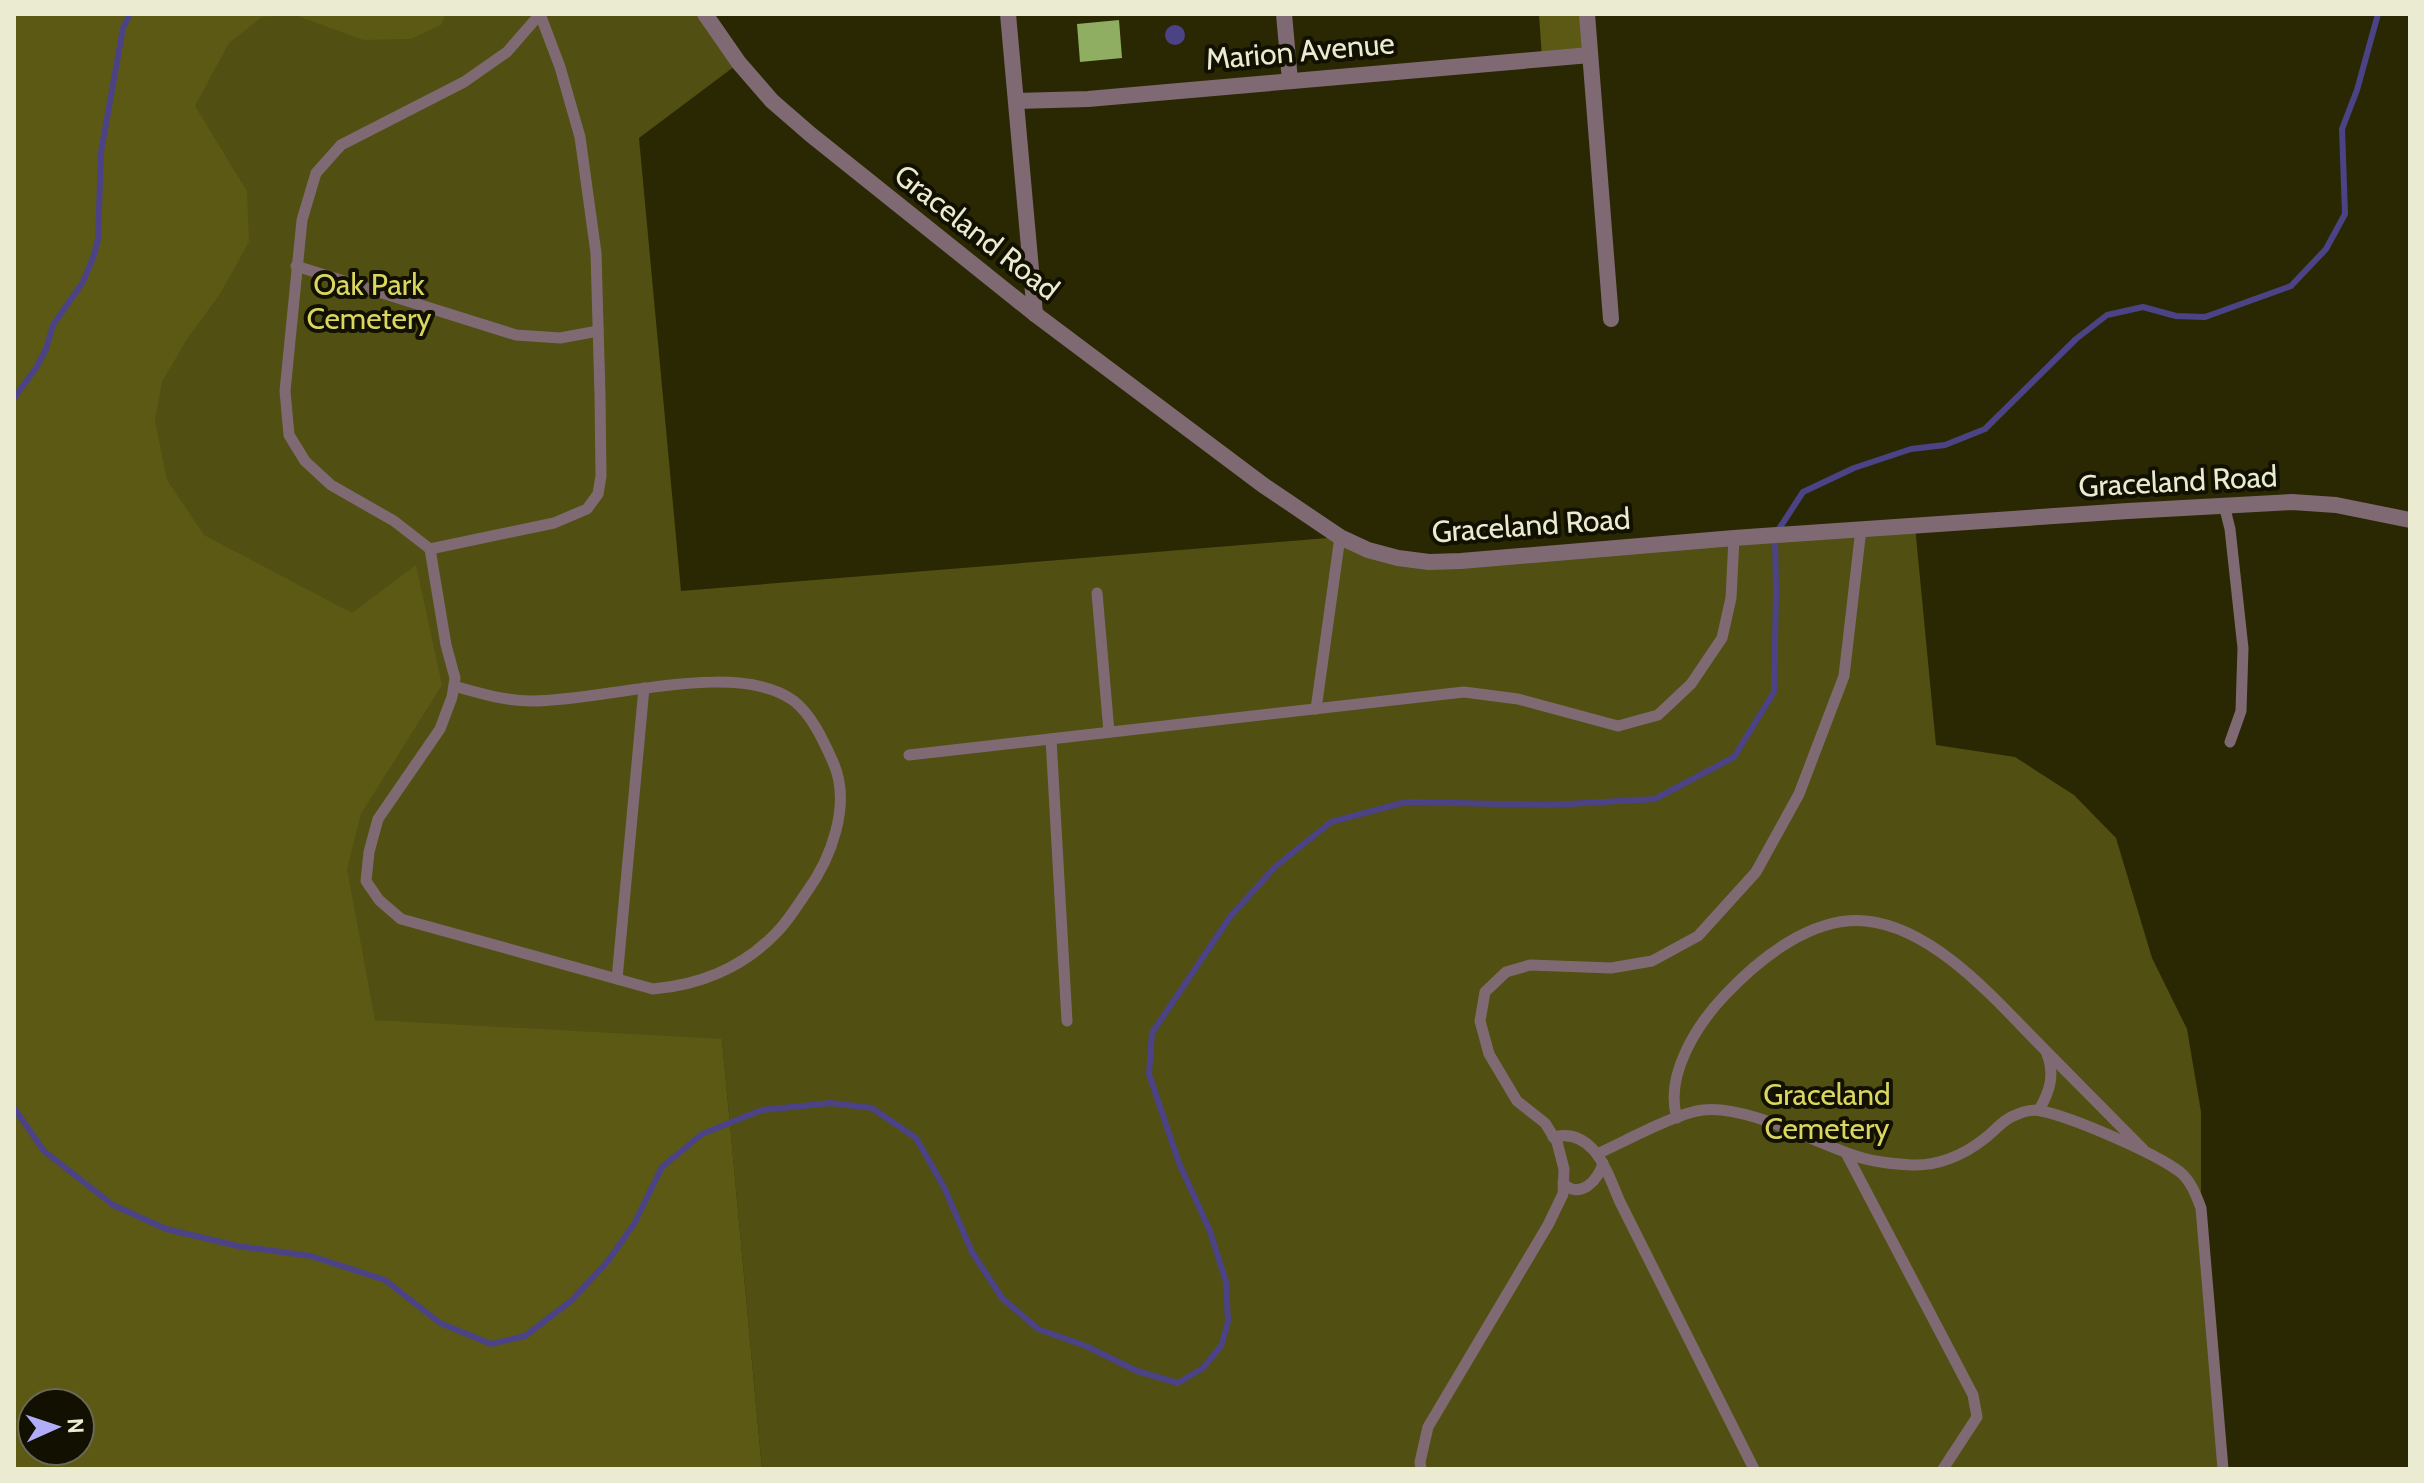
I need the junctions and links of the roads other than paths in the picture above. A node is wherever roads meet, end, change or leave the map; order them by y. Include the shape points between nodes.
1 (540, 14) edge
2 (705, 14) edge
3 (1008, 14) edge
4 (1284, 14) edge
5 (1587, 14) edge
6 (1590, 55) junction
7 (1290, 81) junction
8 (1016, 101) junction
9 (296, 266) junction
10 (1035, 314) junction
11 (1611, 319) dead end
12 (598, 331) junction
13 (2224, 505) junction
14 (2407, 517) edge
15 (1861, 529) junction
16 (1340, 537) junction
17 (1734, 538) junction
18 (430, 549) junction
19 (1097, 593) dead end
20 (454, 686) junction
21 (644, 688) junction
22 (1316, 709) junction
23 (1109, 732) junction
24 (1051, 739) junction
25 (2230, 742) dead end
26 (909, 755) dead end
27 (617, 979) junction
28 (1067, 1021) dead end
29 (2045, 1050) junction
30 (2039, 1110) junction
31 (1677, 1118) junction
32 (1553, 1137) junction
33 (1846, 1152) junction
34 (2149, 1155) junction
35 (1600, 1158) junction
36 (1563, 1183) junction
37 (1421, 1469) edge
38 (1754, 1469) edge
39 (1943, 1469) edge
40 (2223, 1469) edge

1 - 9 lane via 507,52 464,82 341,145 316,173
1 - 12 lane via 580,137 596,253
2 - 10 street, Graceland Road via 772,101
3 - 8 street
4 - 7 street
5 - 6 street
6 - 7 street, Marion Avenue
6 - 11 street
7 - 8 street, Marion Avenue
8 - 10 street
9 - 12 lane via 516,335 560,338
9 - 18 lane via 285,391 289,435 305,461 331,485
10 - 16 street, Graceland Road
12 - 18 lane via 601,476 598,494 587,509 554,523
13 - 14 street, Graceland Road via 2292,502
13 - 15 street, Graceland Road
13 - 25 lane via 2243,648 2241,711
15 - 17 street, Graceland Road
15 - 32 lane via 1844,676 1799,794 1756,872 1698,936 1652,961 1611,968 1530,965 1506,972 1485,992 1480,1021 1489,1054 1517,1101 1545,1123
16 - 17 street, Graceland Road via 1383,554 1429,562
16 - 22 lane
17 - 22 lane via 1731,598 1722,638 1691,684 1658,715 1618,726 1518,699 1464,692
18 - 20 lane
19 - 23 lane
20 - 21 lane via 531,701
20 - 27 lane via 440,729 378,819 366,881 401,919
21 - 27 lane
21 - 27 lane via 730,683 770,688 796,702 821,736 838,773 839,813 833,844 816,879 777,933 730,969 680,987 653,989
22 - 23 lane
23 - 24 lane
24 - 26 lane
24 - 28 lane
29 - 30 lane via 2052,1068
29 - 31 lane via 1953,961 1918,939 1885,924 1838,922 1795,939 1747,972 1719,1001 1696,1033 1680,1069 1674,1089
29 - 34 lane
30 - 33 lane via 1999,1123 1953,1158 1930,1165 1882,1162
30 - 34 lane
31 - 33 lane via 1705,1110 1733,1112
31 - 35 lane
32 - 35 lane via 1576,1136
32 - 36 lane
33 - 39 lane via 1973,1395 1977,1417
34 - 40 lane via 2181,1173 2201,1208
35 - 36 lane via 1596,1181 1577,1190
35 - 38 lane
36 - 37 lane via 1548,1225 1428,1427

